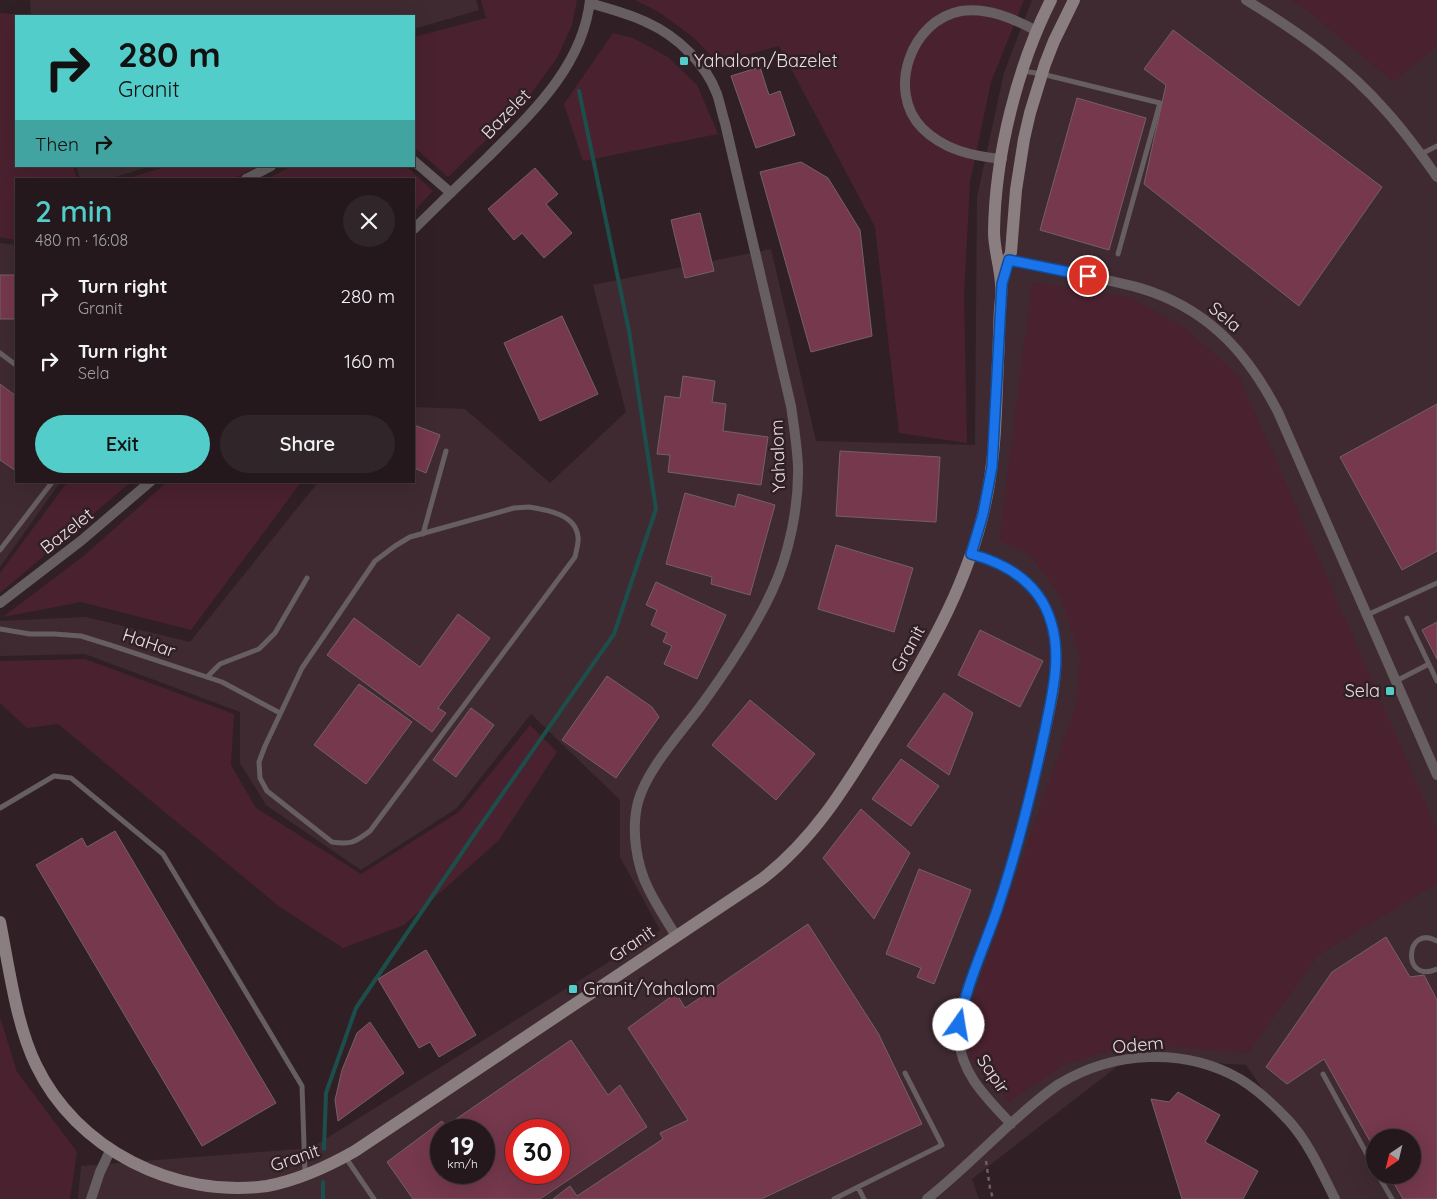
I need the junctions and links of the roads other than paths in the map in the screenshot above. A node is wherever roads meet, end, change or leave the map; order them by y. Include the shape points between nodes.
1 (1051, 0) edge
2 (1074, 0) edge
3 (1246, 0) edge
4 (590, 1) edge
5 (1037, 31) junction
6 (1023, 71) junction
7 (1042, 74) junction
8 (1437, 146) edge
9 (1421, 154) junction
10 (1002, 159) junction
11 (415, 162) edge
12 (268, 167) edge
13 (1437, 177) edge
14 (248, 178) edge
15 (451, 193) junction
16 (415, 228) edge
17 (1118, 254) dead end
18 (1003, 259) junction
19 (0, 353) edge
20 (15, 364) edge
21 (446, 451) dead end
22 (51, 483) edge
23 (149, 483) edge
24 (423, 534) junction
25 (0, 550) edge
26 (971, 554) junction
27 (307, 578) dead end
28 (1437, 583) edge
29 (0, 602) edge
30 (1367, 615) junction
31 (1407, 618) dead end
32 (0, 629) edge
33 (1429, 664) junction
34 (207, 677) junction
35 (1396, 681) junction
36 (1437, 681) edge
37 (280, 713) junction
38 (1437, 775) edge
39 (0, 808) edge
40 (0, 922) edge
41 (676, 936) junction
42 (1437, 940) edge
43 (1437, 970) edge
44 (905, 1072) dead end
45 (1323, 1074) dead end
46 (1011, 1124) junction
47 (110, 1152) junction
48 (1366, 1153) edge
49 (345, 1156) junction
50 (305, 1175) junction
51 (1383, 1184) edge
52 (858, 1187) junction
53 (91, 1199) edge
54 (374, 1199) edge
55 (834, 1199) edge
56 (864, 1199) edge
57 (927, 1199) edge
58 (1335, 1199) edge
59 (1392, 1199) edge

1 - 5 street
2 - 7 street
3 - 9 street via 1317,47 1353,77 1385,109
4 - 15 street, Bazelet via 578,44 559,79 520,126
4 - 41 street, Yahalom via 649,23 672,38 705,70 717,93 789,397 796,442 797,495 784,561 773,591 724,674 656,765 638,802 635,824 640,869
5 - 6 street
5 - 10 street via 1000,15 960,11 941,19 923,34 906,68 906,100 912,114 932,138 955,150
6 - 7 lane
6 - 10 street
7 - 17 lane via 1160,103
7 - 18 street via 1030,113
8 - 9 lane
9 - 13 street
10 - 18 street via 994,232
11 - 15 street
12 - 14 street
15 - 16 street, Bazelet
18 - 26 street, Granit via 992,467
18 - 30 street, Sela via 1151,291 1192,311 1224,335 1249,364 1278,412
19 - 20 lane
21 - 24 lane
22 - 25 lane
23 - 29 street, Bazelet via 82,540
24 - 37 lane via 395,546 375,561 302,668
24 - 37 lane via 514,508 529,507 565,517 574,524 578,538 574,557 547,595 370,831 355,842 332,842 267,792 260,778 259,762
26 - 41 street, Granit via 948,612 921,663 823,817 772,872
26 - 46 street, Sapir via 1001,564 1026,581 1045,606 1055,640 1054,685 1028,804 959,1025 961,1055 966,1068 981,1091
27 - 34 lane via 275,633 259,649 220,664
28 - 30 lane
30 - 35 street, Sela
31 - 33 lane
32 - 34 lane, HaHar via 81,636
33 - 35 lane
33 - 36 lane
34 - 37 lane, HaHar
35 - 38 street, Sela
39 - 50 lane via 54,776 71,778 163,854 302,1086
40 - 47 street, Granit via 21,1022 35,1064 64,1109
41 - 49 street, Granit
42 - 43 lane via 1427,937 1417,941 1410,957 1422,971
44 - 52 lane via 942,1145
45 - 48 lane
46 - 57 street, Odem
46 - 58 street, Odem via 1059,1084 1088,1069 1150,1056 1180,1058 1210,1066 1239,1079 1266,1098 1290,1122 1311,1152
47 - 50 street, Granit via 165,1177 217,1188 266,1186
47 - 53 street
49 - 50 street, Granit
49 - 54 lane
51 - 59 lane
52 - 55 lane
52 - 56 lane

